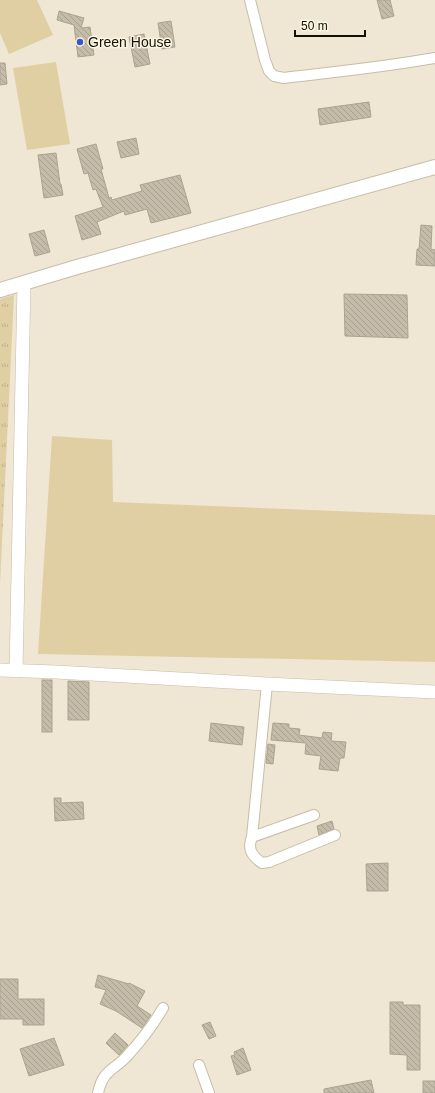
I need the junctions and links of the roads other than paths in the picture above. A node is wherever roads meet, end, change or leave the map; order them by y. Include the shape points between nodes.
1 (250, 0) edge
2 (435, 58) edge
3 (435, 167) edge
4 (24, 283) junction
5 (0, 290) edge
6 (0, 670) edge
7 (16, 670) junction
8 (267, 684) junction
9 (435, 692) edge
10 (314, 815) dead end
11 (335, 835) dead end
12 (252, 837) junction
13 (163, 1008) dead end
14 (199, 1066) dead end
15 (98, 1093) edge
16 (209, 1093) edge

1 - 2 street via 269,71 278,78 343,72
3 - 4 main road
4 - 5 main road
4 - 7 street
6 - 7 street
7 - 8 street
8 - 9 street
8 - 12 street
10 - 12 street
11 - 12 street via 262,863 256,859 249,847
13 - 15 street via 127,1057 109,1071 100,1083
14 - 16 street

